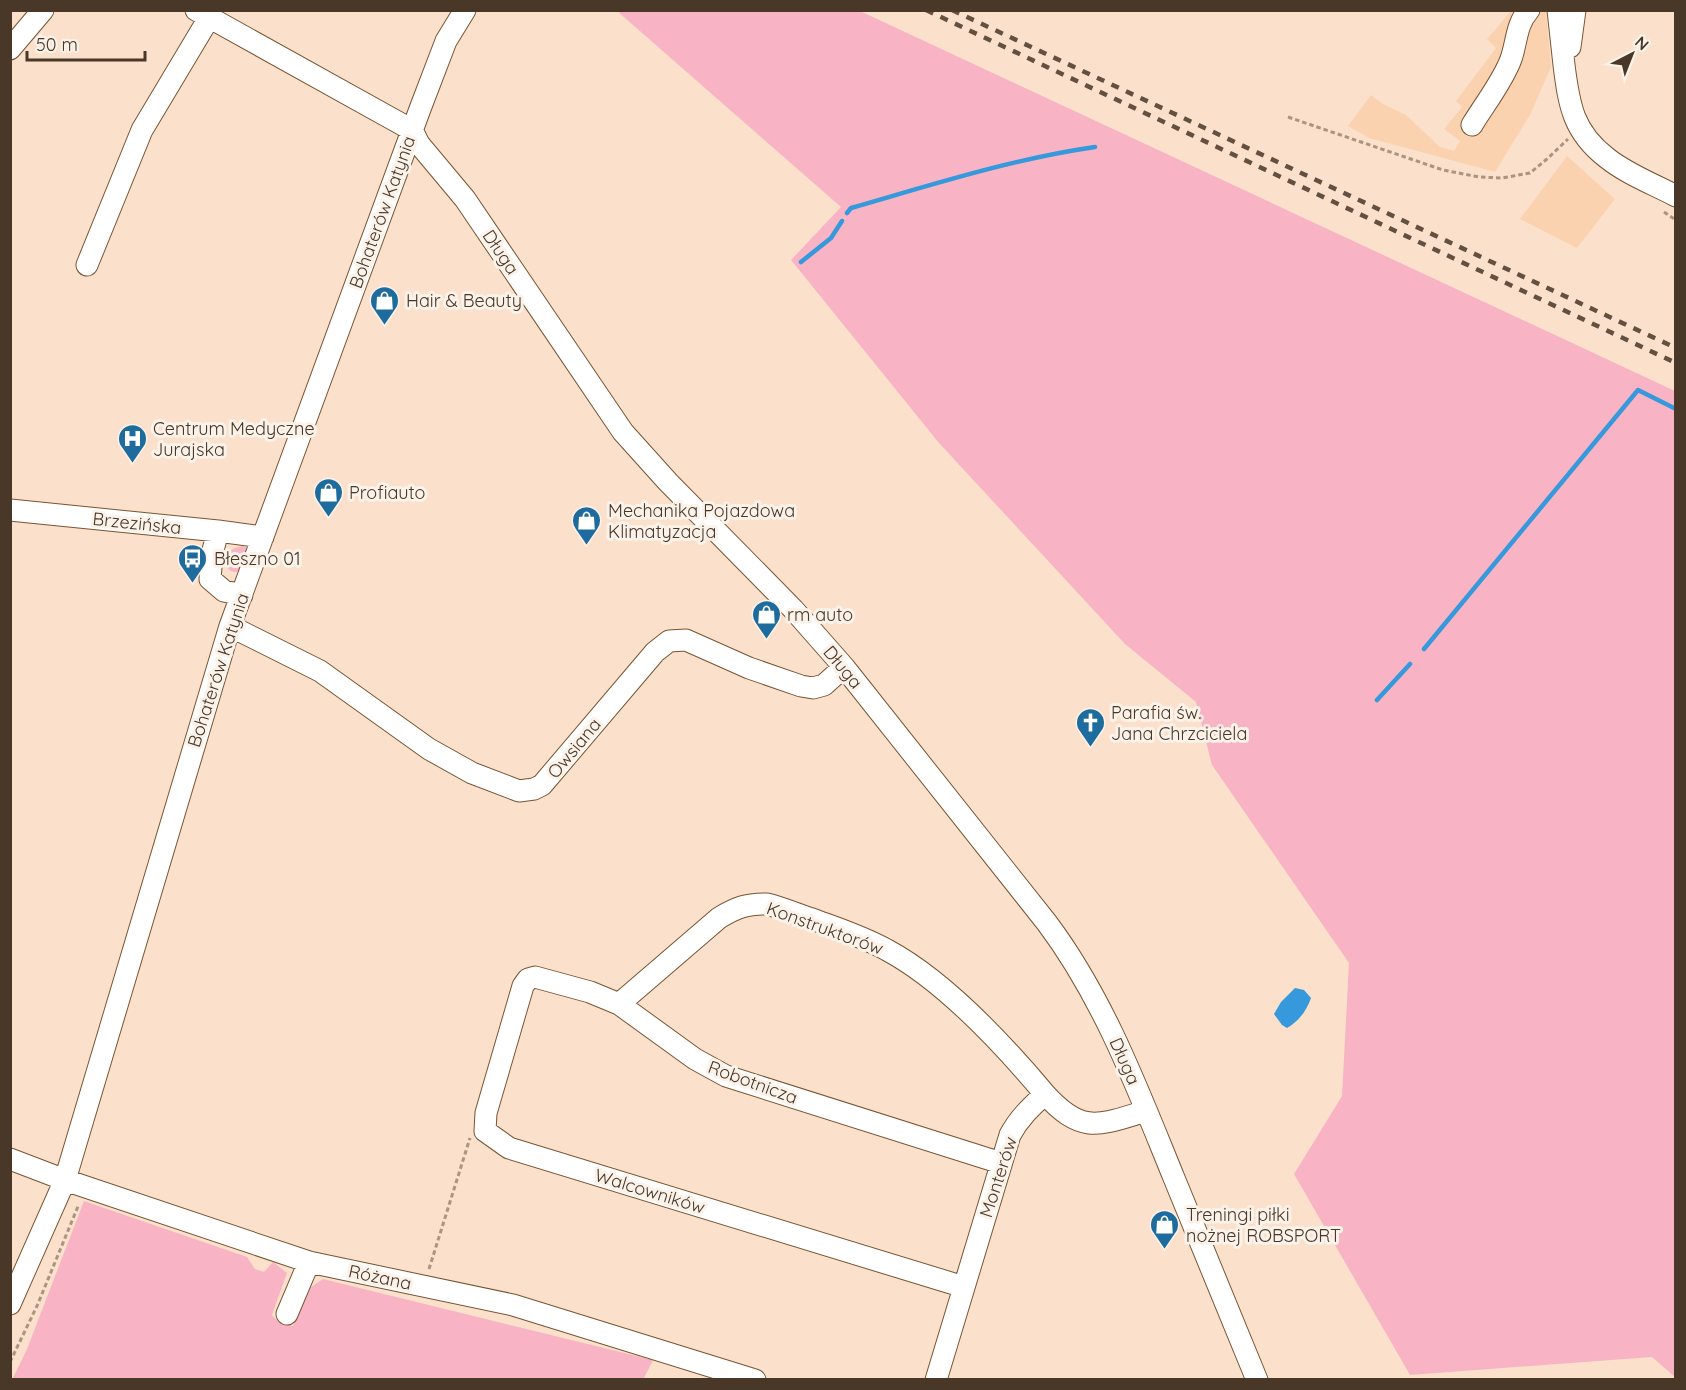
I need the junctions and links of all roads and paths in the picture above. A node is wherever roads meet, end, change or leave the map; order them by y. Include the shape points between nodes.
1 (43, 10) edge
2 (465, 10) edge
3 (1529, 10) edge
4 (1558, 10) edge
5 (1575, 10) edge
6 (202, 14) edge
7 (10, 49) edge
8 (1566, 78) junction
9 (1288, 117) dead end
10 (1472, 125) dead end
11 (1580, 127) junction
12 (412, 130) junction
13 (1676, 196) edge
14 (87, 265) dead end
15 (10, 510) edge
16 (218, 531) junction
17 (263, 537) junction
18 (242, 595) junction
19 (230, 626) junction
20 (844, 667) junction
21 (619, 1004) junction
22 (1045, 1094) junction
23 (1146, 1111) junction
24 (485, 1131) junction
25 (10, 1159) edge
26 (1001, 1163) junction
27 (66, 1180) junction
28 (82, 1196) dead end
29 (309, 1262) junction
30 (426, 1278) dead end
31 (964, 1287) junction
32 (10, 1304) edge
33 (287, 1314) dead end
34 (10, 1362) edge
35 (755, 1380) edge
36 (936, 1380) edge
37 (1257, 1380) edge

1 - 7 street
2 - 12 street, Bohaterów Katynia via 446,41
3 - 10 street via 1517,30 1505,72
4 - 8 street
5 - 8 street
6 - 12 street, Długa
6 - 14 street via 142,130
8 - 11 street via 1573,114
9 - 11 path via 1443,170 1502,178 1530,172
11 - 13 street via 1608,159
12 - 17 street, Bohaterów Katynia
12 - 20 street, Długa via 465,199 634,446
15 - 16 street, Brzezińska
16 - 17 street, Brzezińska
16 - 18 street via 210,579 224,591
17 - 18 street, Bohaterów Katynia
18 - 19 street, Bohaterów Katynia
19 - 20 street, Owsiana via 320,671 429,749 519,791 542,784 655,652 669,641 686,639 749,668 813,688 824,685
19 - 27 street, Bohaterów Katynia
20 - 23 street, Długa via 1063,945 1099,1006
21 - 22 street, Konstruktorów via 719,918 738,907 767,904 856,935 918,970 982,1025
21 - 24 street, Robotnicza via 590,992 535,977 528,979 486,1113
21 - 26 street, Robotnicza via 695,1059 726,1076
22 - 23 street via 1072,1119 1087,1123 1111,1122
22 - 26 street, Monterów via 1017,1123
23 - 37 street, Długa
24 - 30 path via 468,1139
24 - 31 street, Walcowników via 509,1148
25 - 27 street, Różana
26 - 31 street, Monterów
27 - 29 street, Różana
27 - 32 street, Bohaterów Katynia
28 - 34 path via 38,1306
29 - 33 street
29 - 35 street, Różana via 513,1305
31 - 36 street, Monterów

